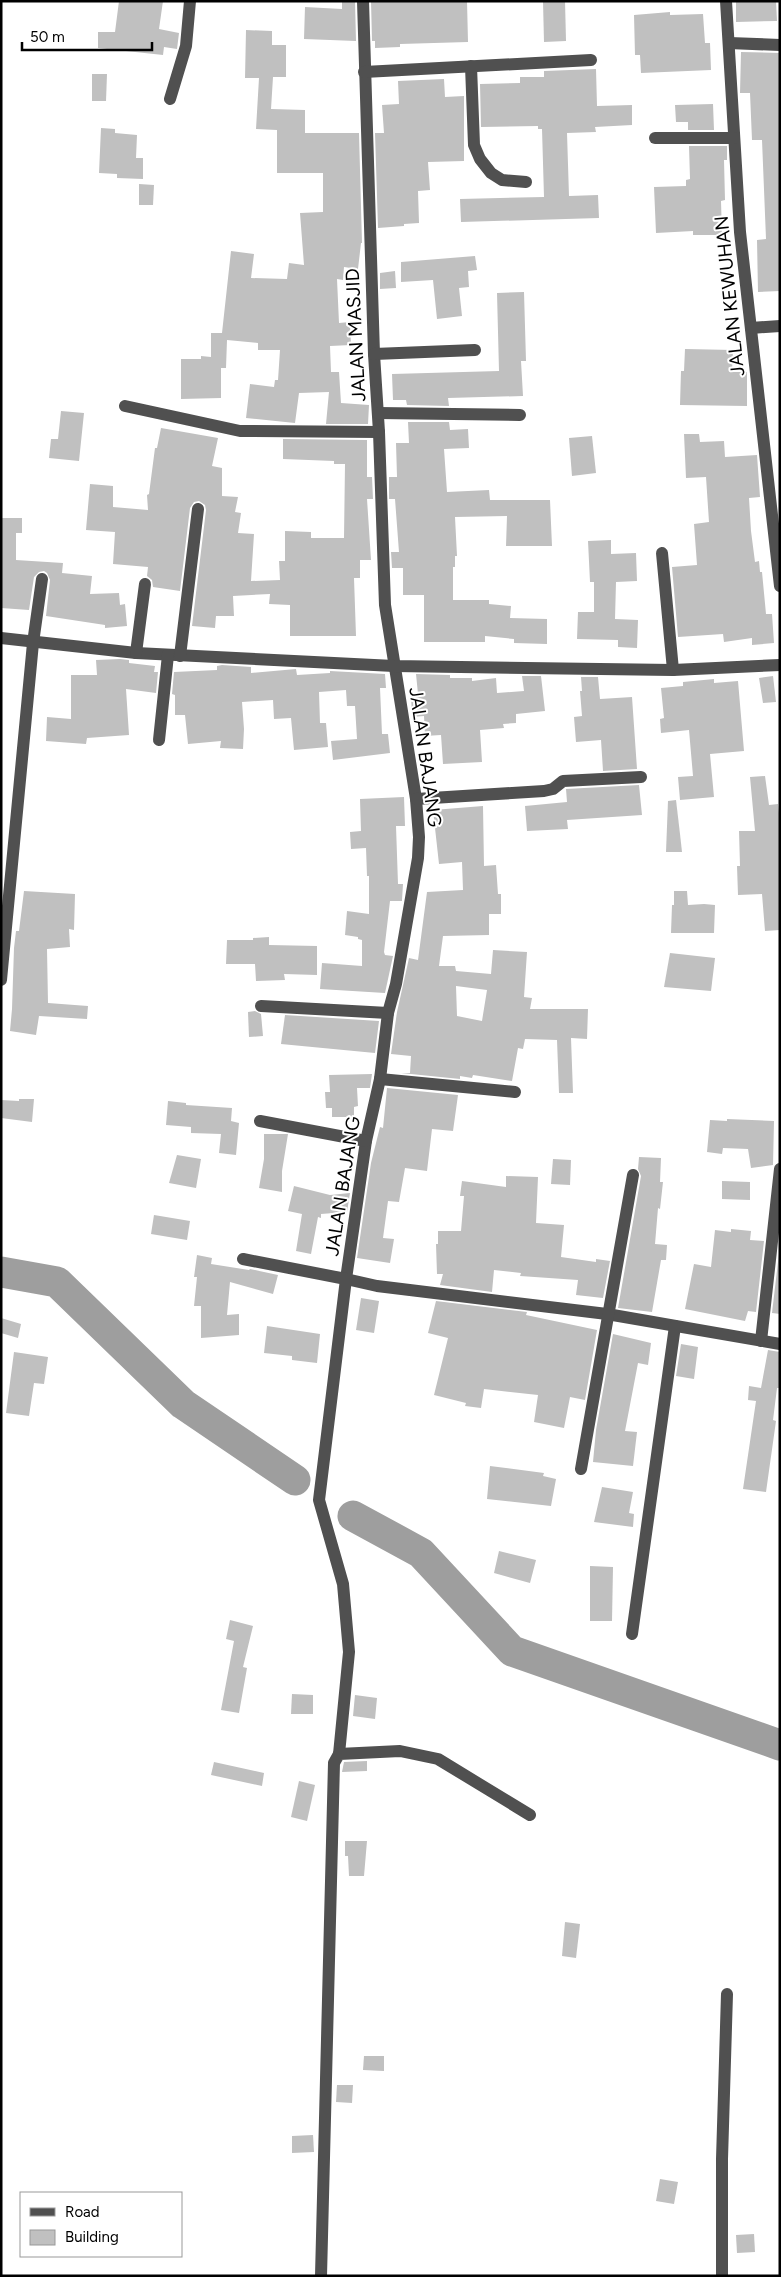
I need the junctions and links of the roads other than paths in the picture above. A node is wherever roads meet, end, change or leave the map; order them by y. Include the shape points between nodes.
1 (190, 1) edge
2 (363, 1) edge
3 (726, 1) edge
4 (729, 43) junction
5 (780, 45) edge
6 (591, 60) dead end
7 (471, 66) junction
8 (364, 72) junction
9 (170, 99) dead end
10 (656, 138) dead end
11 (734, 138) junction
12 (526, 182) dead end
13 (780, 326) edge
14 (751, 328) junction
15 (475, 350) dead end
16 (374, 354) junction
17 (125, 406) dead end
18 (378, 413) junction
19 (520, 416) dead end
20 (380, 432) junction
21 (198, 508) dead end
22 (662, 553) dead end
23 (42, 578) dead end
24 (145, 584) dead end
25 (780, 586) edge
26 (1, 638) edge
27 (33, 643) junction
28 (136, 653) junction
29 (174, 655) junction
30 (780, 665) edge
31 (394, 666) junction
32 (673, 670) junction
33 (159, 740) dead end
34 (641, 777) dead end
35 (416, 799) junction
36 (1, 980) edge
37 (261, 1006) dead end
38 (388, 1013) junction
39 (380, 1079) junction
40 (515, 1092) dead end
41 (260, 1121) dead end
42 (366, 1141) junction
43 (780, 1169) edge
44 (633, 1175) dead end
45 (243, 1259) dead end
46 (346, 1279) junction
47 (607, 1314) junction
48 (675, 1326) junction
49 (760, 1341) junction
50 (780, 1344) edge
51 (582, 1469) dead end
52 (632, 1634) dead end
53 (339, 1754) junction
54 (530, 1815) dead end
55 (728, 1994) dead end
56 (321, 2276) edge
57 (722, 2276) edge

1 - 9 street via 186,46
2 - 8 street, JALAN MASJID
3 - 4 street, JALAN KEWUHAN
4 - 5 street
4 - 11 street, JALAN KEWUHAN
6 - 7 street
7 - 8 street
7 - 12 street via 474,145 480,159 491,174 502,180
8 - 16 street, JALAN MASJID
10 - 11 street
11 - 14 street, JALAN KEWUHAN
13 - 14 street
14 - 25 street, JALAN KEWUHAN
15 - 16 street
16 - 18 street, JALAN MASJID
17 - 20 street via 240,431
18 - 19 street
18 - 20 street, JALAN MASJID
20 - 31 street, JALAN MASJID via 385,605
21 - 29 street
22 - 32 street
23 - 27 street
24 - 28 street
26 - 27 street
27 - 28 street
27 - 36 street
28 - 29 street
29 - 31 street
29 - 33 street
30 - 32 street
31 - 32 street
31 - 35 street, JALAN BAJANG
34 - 35 street via 563,781 544,791
35 - 38 street, JALAN BAJANG via 418,858
37 - 38 street
38 - 39 street, JALAN BAJANG
39 - 40 street
39 - 42 street, JALAN BAJANG
41 - 42 street
42 - 46 street, JALAN BAJANG
43 - 49 street
44 - 47 street
45 - 46 street
46 - 47 street, JALAN BAJANG via 378,1286
46 - 53 street via 319,1500 343,1584 349,1652
47 - 48 street, JALAN BAJANG
47 - 51 street
48 - 49 street, JALAN BAJANG
48 - 52 street
49 - 50 street, JALAN BAJANG
53 - 54 street via 400,1751 438,1759
53 - 56 street via 334,1763 332,1785
55 - 57 street via 722,2158

